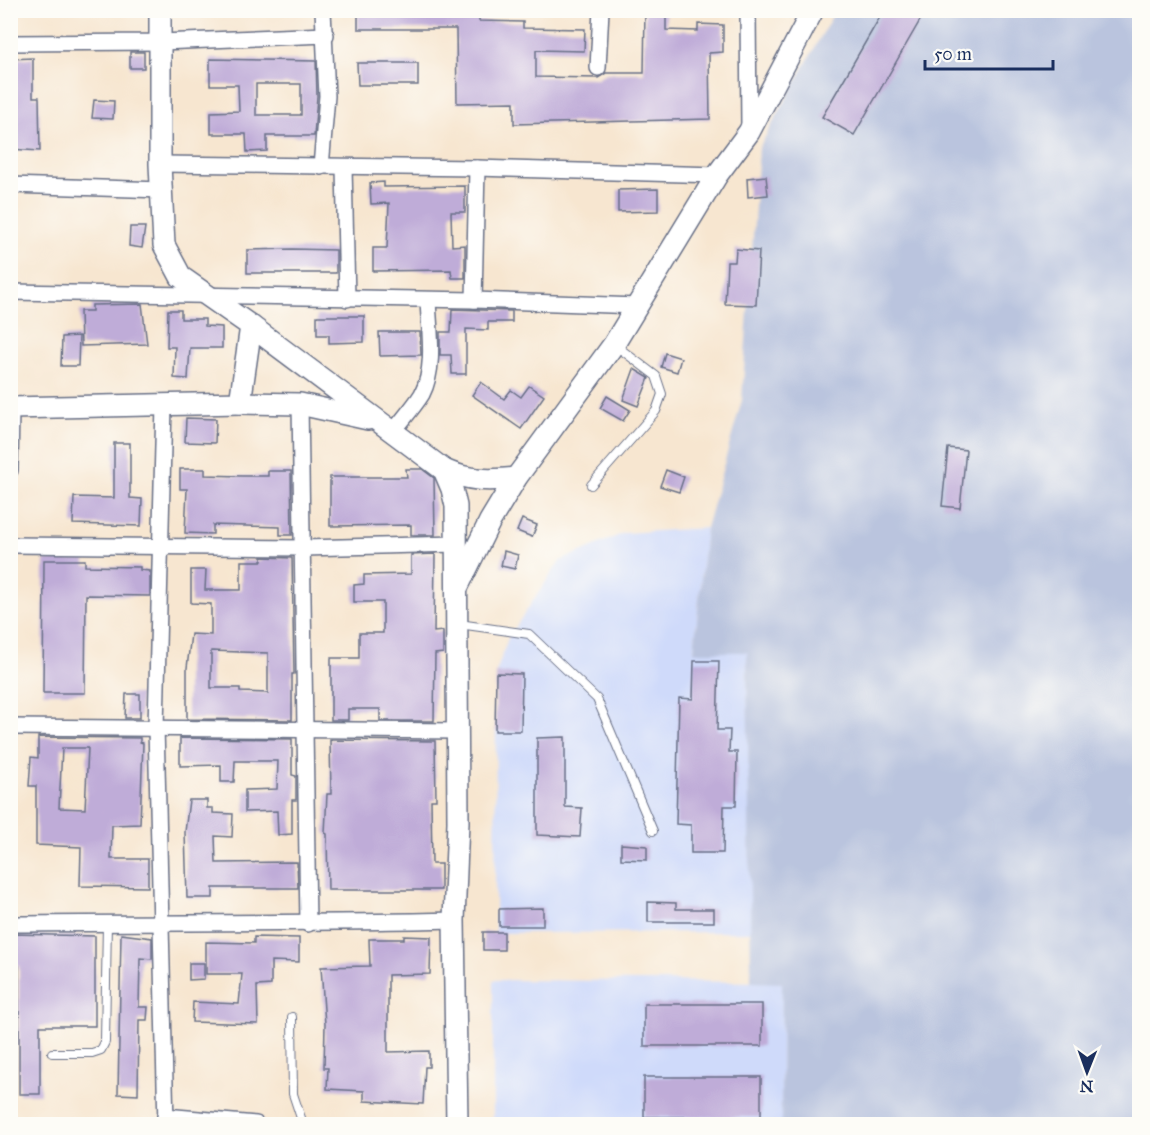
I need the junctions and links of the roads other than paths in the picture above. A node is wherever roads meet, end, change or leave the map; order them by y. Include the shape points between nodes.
1 (160, 10) edge
2 (323, 10) edge
3 (600, 10) edge
4 (748, 10) edge
5 (813, 10) edge
6 (326, 35) junction
7 (161, 42) junction
8 (10, 43) edge
9 (598, 68) dead end
10 (749, 132) junction
11 (160, 164) junction
12 (321, 167) junction
13 (344, 167) junction
14 (477, 168) junction
15 (717, 175) junction
16 (10, 185) edge
17 (162, 190) junction
18 (10, 292) edge
19 (203, 295) junction
20 (347, 299) junction
21 (428, 300) junction
22 (474, 300) junction
23 (637, 306) junction
24 (251, 326) junction
25 (614, 344) junction
26 (240, 403) junction
27 (300, 404) junction
28 (164, 405) junction
29 (11, 408) edge
30 (384, 426) junction
31 (10, 470) edge
32 (444, 470) junction
33 (516, 478) junction
34 (591, 485) dead end
35 (10, 544) edge
36 (456, 544) junction
37 (160, 546) junction
38 (304, 548) junction
39 (457, 587) junction
40 (458, 624) junction
41 (10, 727) edge
42 (156, 727) junction
43 (306, 730) junction
44 (458, 730) junction
45 (653, 831) dead end
46 (454, 920) junction
47 (161, 921) junction
48 (107, 922) junction
49 (10, 924) edge
50 (308, 924) junction
51 (292, 1017) dead end
52 (52, 1053) dead end
53 (165, 1120) edge
54 (256, 1125) edge
55 (303, 1125) edge
56 (457, 1125) edge

1 - 7 main road
2 - 6 street
3 - 9 street
4 - 10 street
5 - 10 main road
6 - 7 street
6 - 12 street via 327,96
7 - 8 street
7 - 11 main road
10 - 15 main road
11 - 12 street
11 - 17 main road
12 - 13 street
13 - 14 street
13 - 20 street
14 - 15 street
14 - 22 street
15 - 23 main road
16 - 17 street
17 - 19 main road via 164,245 181,276
18 - 19 street
19 - 20 street
19 - 24 main road
20 - 21 street
21 - 22 street
21 - 30 street via 429,357 422,394
22 - 23 street
23 - 25 main road
24 - 26 main road
24 - 30 main road
25 - 33 main road
25 - 34 lane via 656,376 662,394 656,411
26 - 27 main road
26 - 28 main road
27 - 30 main road
27 - 38 street
28 - 29 main road
28 - 37 street
29 - 31 street
30 - 32 main road
32 - 33 main road via 488,481
32 - 36 main road via 456,506
33 - 39 main road
35 - 37 street
36 - 38 street
36 - 39 main road
37 - 38 street
37 - 42 street
38 - 43 street
39 - 40 main road
40 - 44 main road
40 - 45 lane via 529,634 597,699
41 - 42 street
42 - 43 street
42 - 47 street
43 - 44 street
43 - 50 street
44 - 46 main road
46 - 50 street
46 - 56 main road
47 - 48 street
47 - 50 street
47 - 53 street
48 - 49 street
48 - 52 lane via 105,1042 101,1050 92,1053
51 - 55 lane via 293,1094
53 - 54 street

